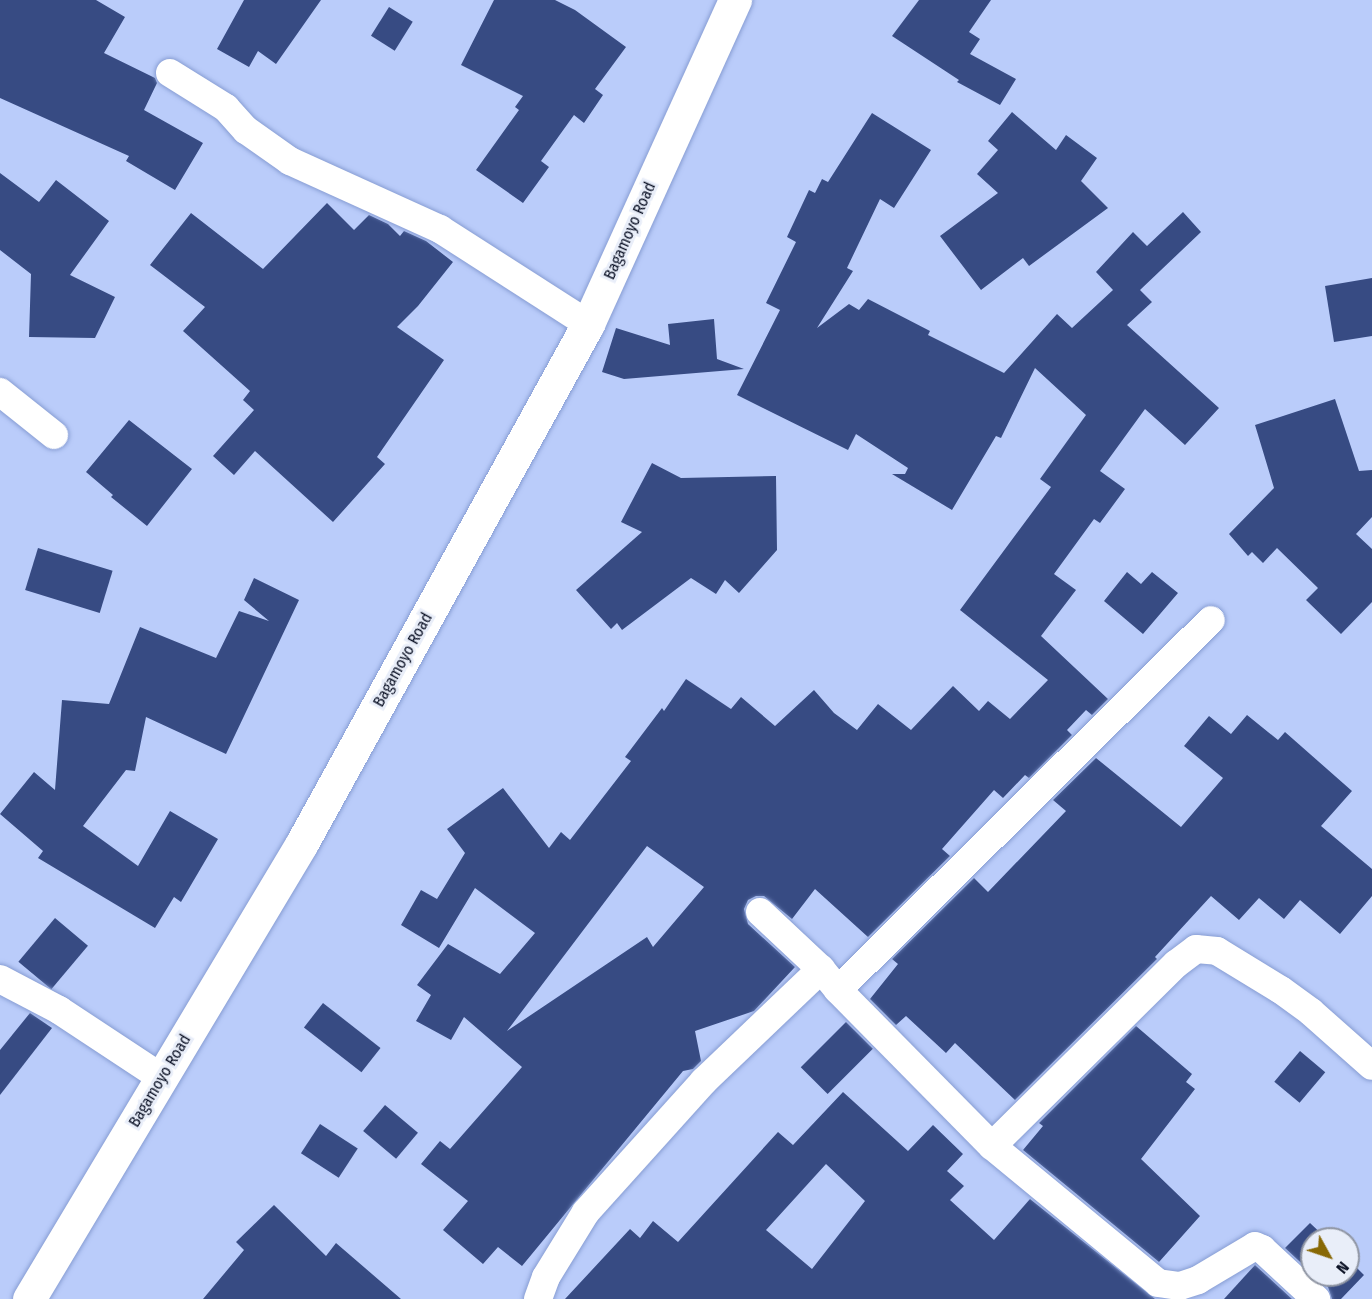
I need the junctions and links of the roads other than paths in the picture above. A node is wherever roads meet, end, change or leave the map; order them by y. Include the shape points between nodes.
1 (735, 0) edge
2 (170, 73) dead end
3 (588, 324) junction
4 (0, 392) edge
5 (54, 435) dead end
6 (1211, 620) dead end
7 (760, 912) dead end
8 (0, 980) edge
9 (830, 980) junction
10 (1372, 1066) edge
11 (162, 1078) junction
12 (992, 1146) junction
13 (29, 1299) edge
14 (538, 1299) edge
15 (1316, 1299) edge

1 - 3 highway, Bagamoyo Road
2 - 3 street via 226,108 246,130 290,161 440,229
3 - 11 highway, Bagamoyo Road via 302,843
4 - 5 street
6 - 9 street
7 - 9 street
8 - 11 street via 59,1010
9 - 12 street
9 - 14 street via 704,1081 586,1212 546,1277
10 - 12 street via 1281,990 1217,951 1196,949 1176,964
11 - 13 highway, Bagamoyo Road
12 - 15 street via 1158,1283 1180,1286 1198,1280 1255,1246

